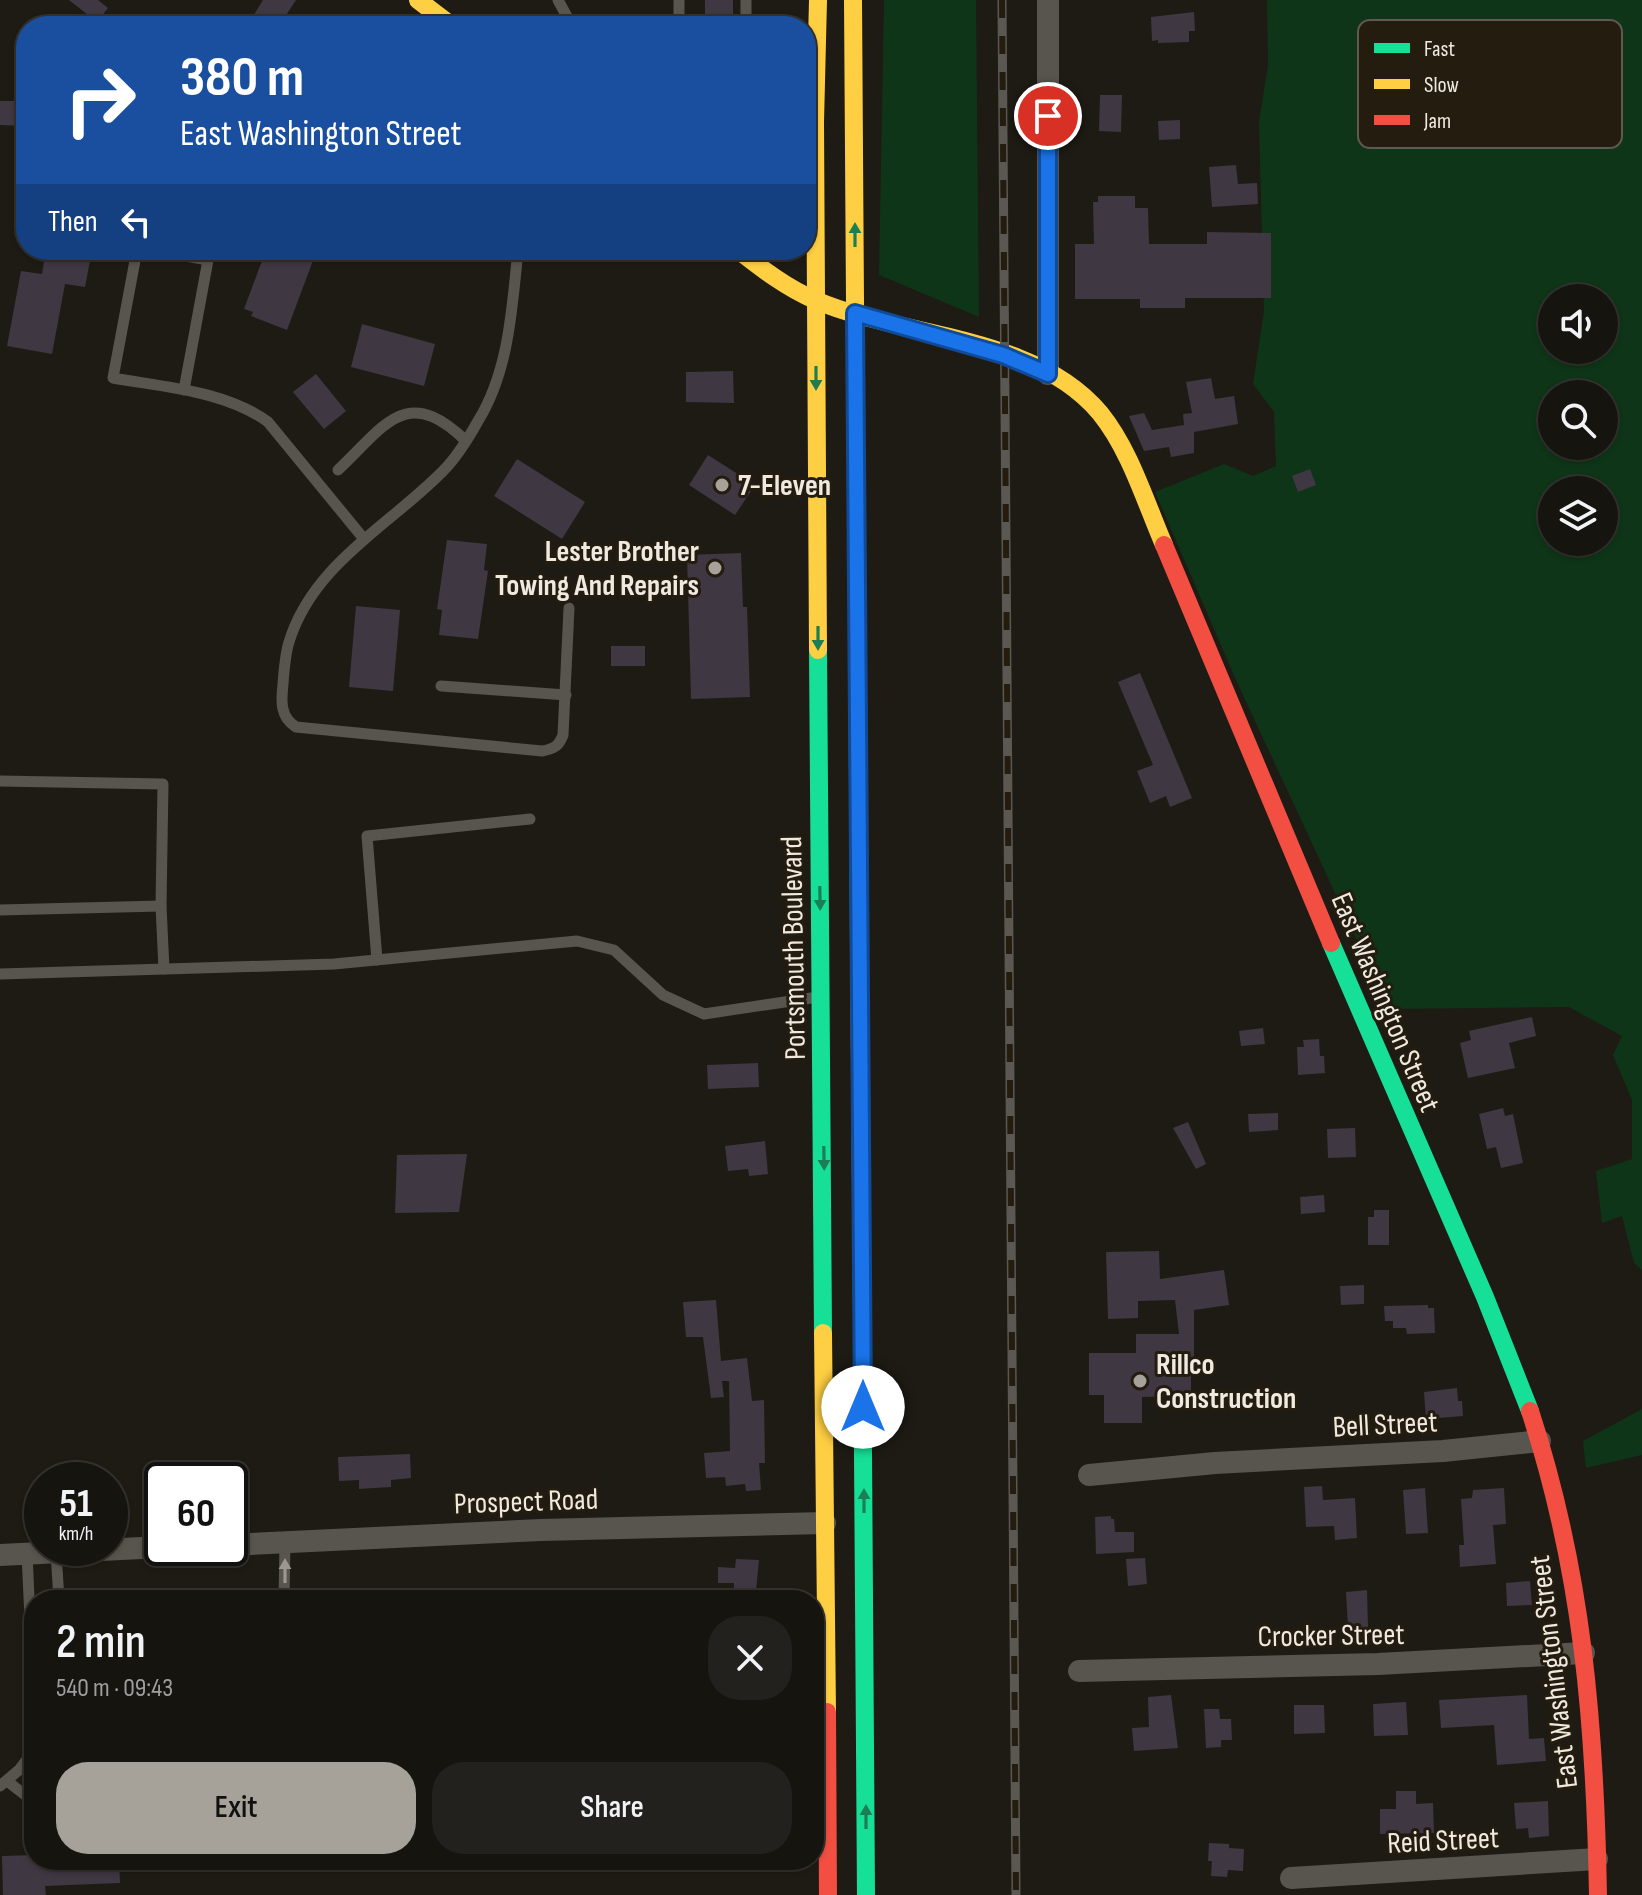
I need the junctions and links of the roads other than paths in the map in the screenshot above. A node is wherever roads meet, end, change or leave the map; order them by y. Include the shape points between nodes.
1 (418, 0) edge
2 (818, 0) edge
3 (853, 0) edge
4 (1048, 0) edge
5 (439, 16) edge
6 (817, 31) junction
7 (816, 36) edge
8 (816, 166) edge
9 (135, 260) edge
10 (208, 260) edge
11 (517, 260) edge
12 (752, 260) edge
13 (815, 260) edge
14 (815, 300) junction
15 (855, 313) junction
16 (1048, 374) junction
17 (184, 390) junction
18 (466, 441) junction
19 (338, 470) dead end
20 (364, 539) junction
21 (569, 608) dead end
22 (441, 686) dead end
23 (566, 695) junction
24 (0, 781) edge
25 (530, 819) dead end
26 (161, 906) junction
27 (0, 910) edge
28 (377, 960) junction
29 (164, 969) junction
30 (0, 974) edge
31 (822, 996) junction
32 (861, 1055) junction
33 (822, 1058) junction
34 (1540, 1441) junction
35 (1089, 1475) dead end
36 (825, 1530) junction
37 (864, 1535) junction
38 (285, 1542) junction
39 (248, 1544) edge
40 (24, 1554) edge
41 (0, 1555) edge
42 (28, 1566) edge
43 (57, 1566) edge
44 (29, 1590) edge
45 (58, 1590) edge
46 (284, 1590) edge
47 (1584, 1653) junction
48 (1079, 1671) dead end
49 (24, 1761) edge
50 (4, 1784) edge
51 (24, 1796) edge
52 (1597, 1859) junction
53 (1291, 1878) dead end
54 (828, 1895) edge
55 (866, 1895) edge
56 (1598, 1895) edge

1 - 5 main road
2 - 6 main road, Portsmouth Boulevard
15 -> 3 main road
4 - 16 street
6 - 7 main road
6 - 8 main road, Portsmouth Boulevard
9 - 17 lane via 113,378
10 - 17 lane
11 - 18 lane via 502,368
12 - 14 main road, East Washington Street
13 - 14 main road, Portsmouth Boulevard
14 - 15 main road, East Washington Street
14 -> 31 main road, Portsmouth Boulevard
15 - 16 main road, East Washington Street via 1003,355
15 - 32 main road
16 - 34 main road, East Washington Street via 1086,398 1119,440 1493,1317
17 - 20 lane via 253,411 268,422
18 - 19 lane via 449,424 422,411 404,413
18 - 20 lane via 444,470
20 - 23 lane via 316,589 289,641 282,689 288,722 296,727 542,751 553,749 563,735
21 - 23 lane
22 - 23 lane
24 - 26 lane via 163,784
25 - 28 lane via 367,836
26 - 27 lane
26 - 29 lane
28 - 29 lane
28 - 31 lane via 577,941 614,950 663,995 704,1014
29 - 30 lane
31 - 33 main road, Portsmouth Boulevard
32 - 33 street
37 -> 32 main road
33 -> 36 main road, Portsmouth Boulevard
34 - 35 street, Bell Street
34 - 47 main road, East Washington Street via 1561,1516
36 - 37 street, Prospect Road
36 - 38 street, Prospect Road via 556,1529
36 - 54 main road, Portsmouth Boulevard
55 -> 37 main road
38 - 39 street, Prospect Road
46 -> 38 lane
40 - 41 street
42 - 44 lane
43 - 45 lane
47 - 48 street, Crocker Street
47 - 52 main road, East Washington Street
49 - 50 lane
50 - 51 lane
52 - 53 street, Reid Street
52 - 56 main road, East Washington Street

